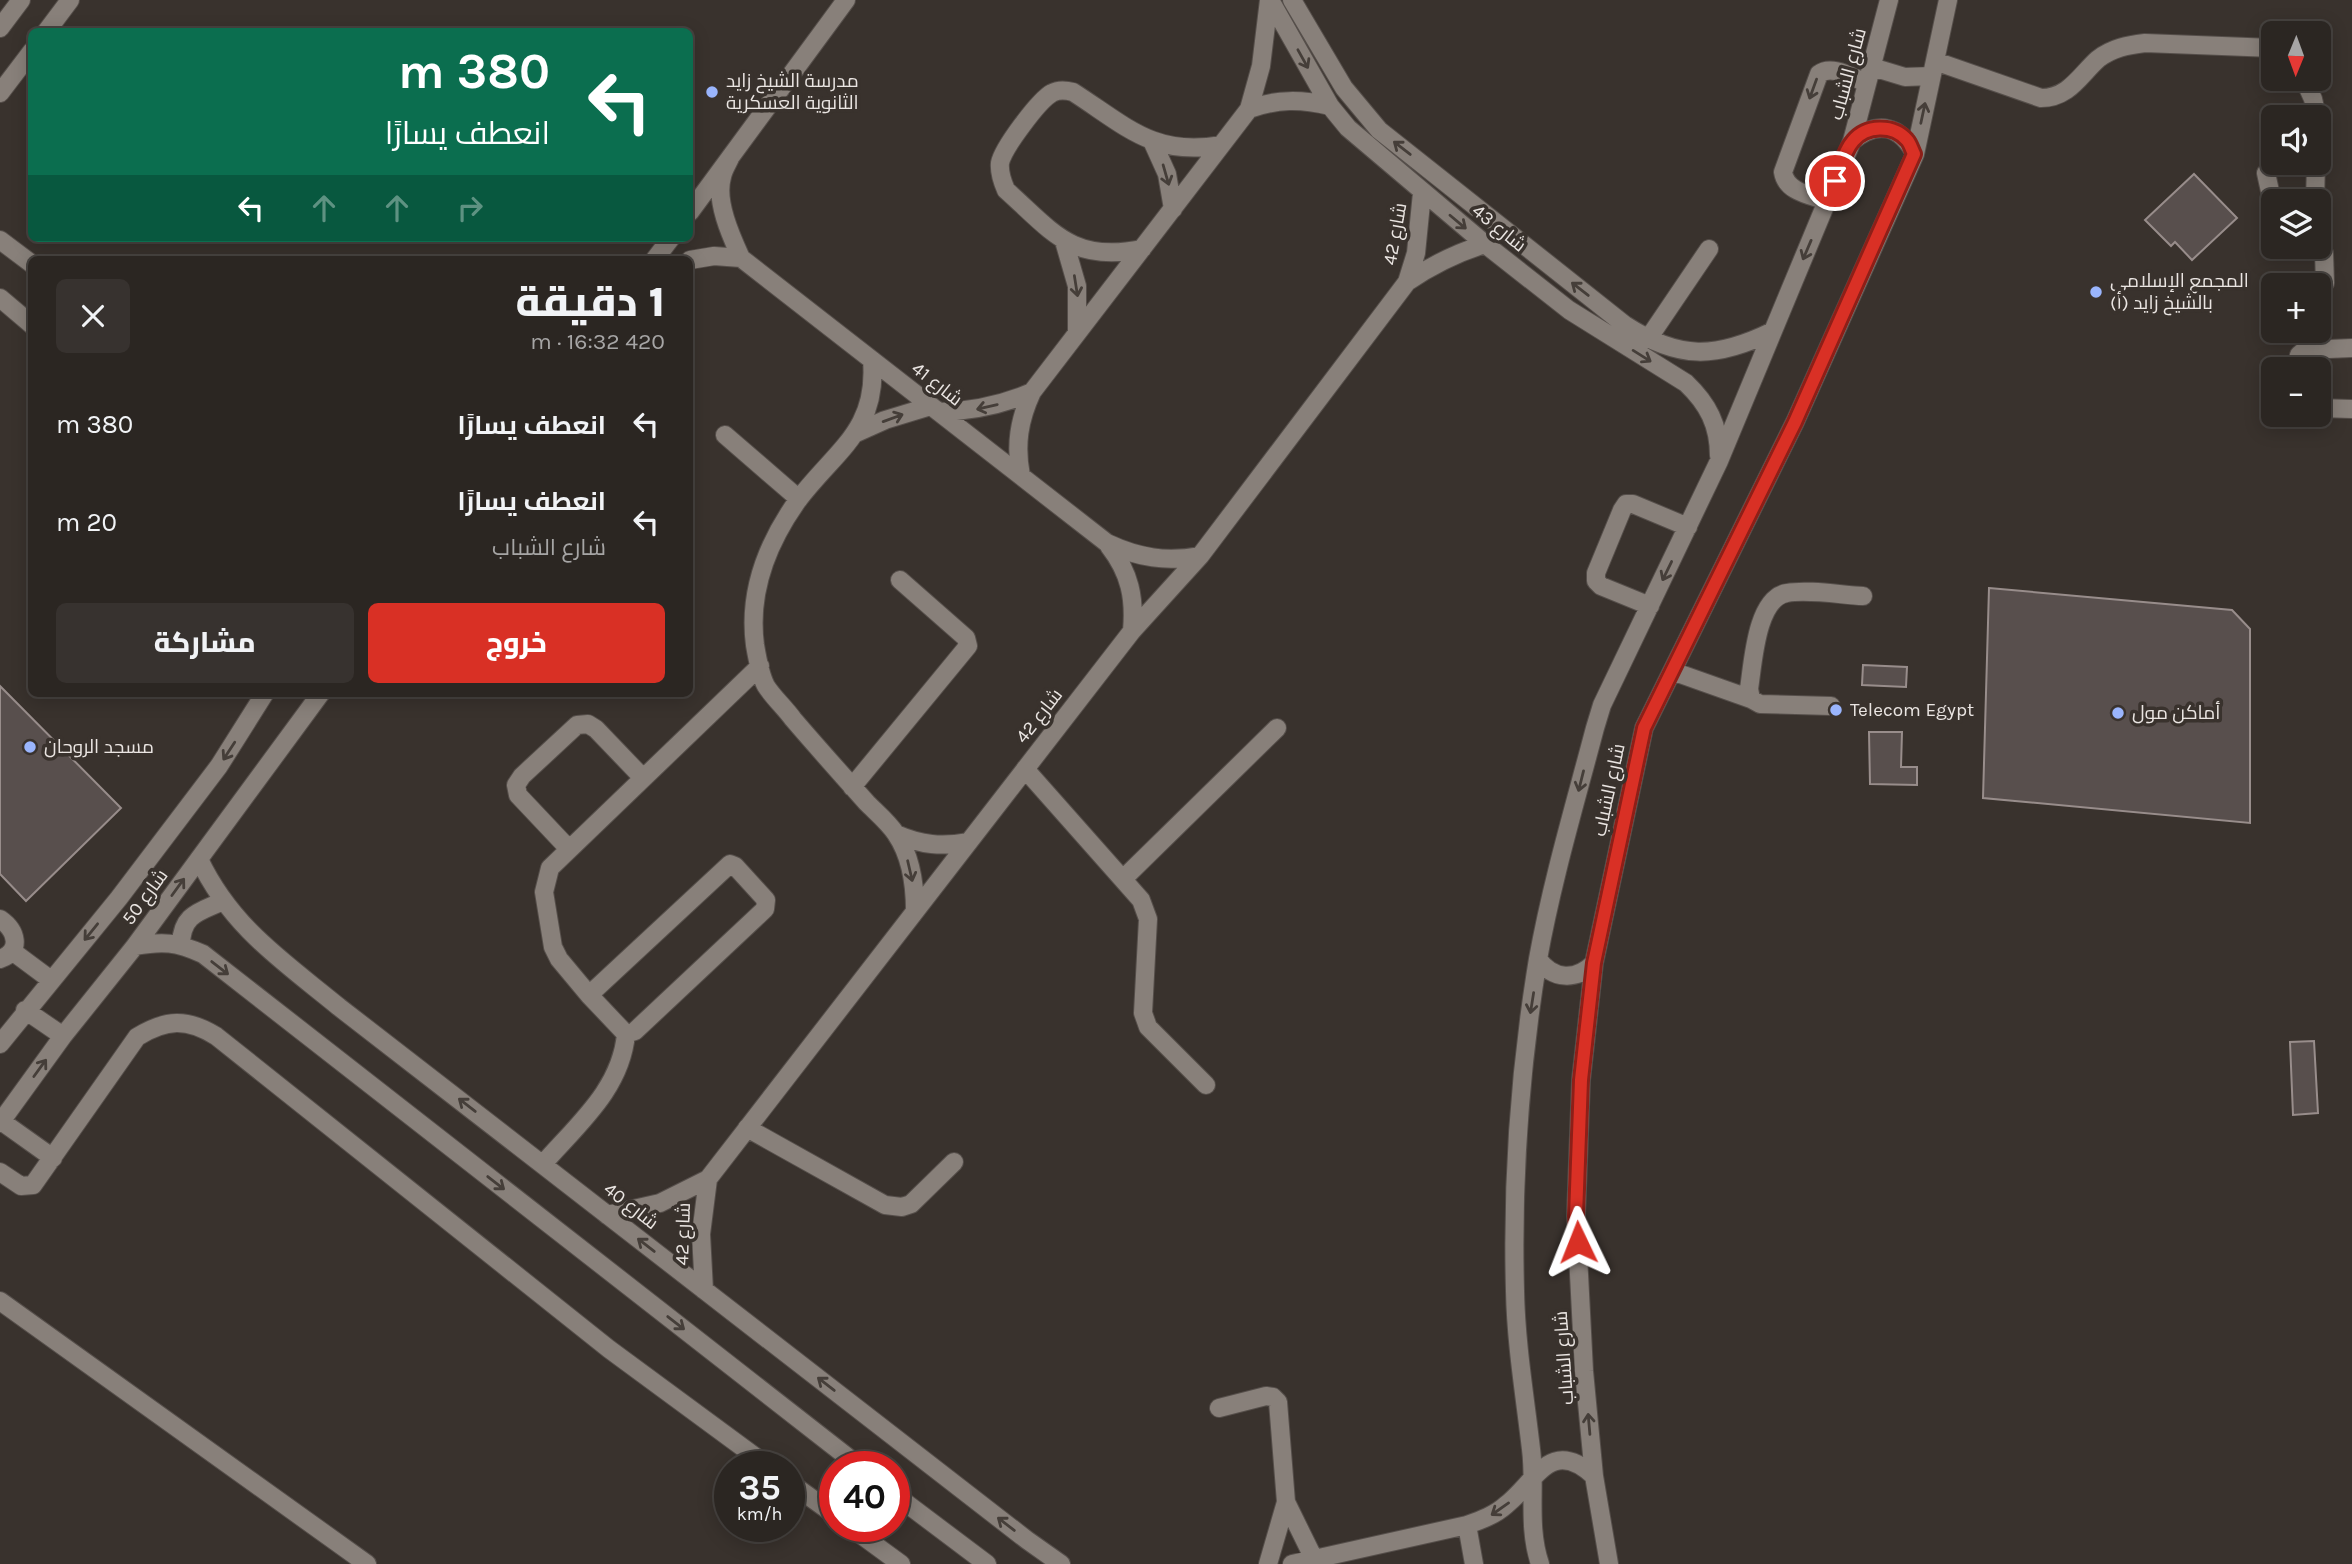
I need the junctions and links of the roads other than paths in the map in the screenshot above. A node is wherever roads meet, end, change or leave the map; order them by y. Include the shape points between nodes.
1 (21, 0) edge
2 (70, 0) edge
3 (846, 0) edge
4 (1270, 0) edge
5 (1292, 0) edge
6 (1889, 0) edge
7 (1948, 0) edge
8 (0, 28) edge
9 (49, 28) edge
10 (2261, 48) edge
11 (28, 56) edge
12 (1933, 69) junction
13 (1870, 75) junction
14 (0, 93) edge
15 (1330, 106) junction
16 (1249, 109) junction
17 (1852, 141) junction
18 (1153, 143) junction
19 (1221, 145) junction
20 (1914, 154) junction
21 (731, 156) junction
22 (1422, 192) junction
23 (1827, 201) junction
24 (693, 208) edge
25 (1172, 209) junction
26 (0, 240) edge
27 (1064, 241) junction
28 (668, 242) edge
29 (1485, 244) junction
30 (1142, 249) junction
31 (1709, 249) dead end
32 (657, 256) edge
33 (741, 258) junction
34 (693, 260) edge
35 (28, 261) edge
36 (1407, 282) junction
37 (0, 298) edge
38 (28, 322) edge
39 (1773, 331) junction
40 (1077, 333) junction
41 (1648, 339) junction
42 (2352, 348) edge
43 (2299, 357) edge
44 (872, 360) junction
45 (1032, 392) junction
46 (935, 409) junction
47 (2331, 409) edge
48 (2352, 410) edge
49 (856, 433) junction
50 (725, 435) dead end
51 (1719, 461) junction
52 (1021, 476) junction
53 (799, 499) junction
54 (1688, 527) junction
55 (1107, 543) junction
56 (1200, 556) junction
57 (900, 580) dead end
58 (1863, 596) dead end
59 (1650, 606) junction
60 (1132, 631) junction
61 (760, 666) junction
62 (1672, 671) junction
63 (262, 697) edge
64 (318, 697) edge
65 (1751, 699) junction
66 (1831, 706) dead end
67 (1277, 728) dead end
68 (1025, 769) junction
69 (643, 778) junction
70 (852, 787) junction
71 (897, 834) junction
72 (968, 842) junction
73 (569, 849) junction
74 (199, 859) junction
75 (1123, 879) junction
76 (223, 901) junction
77 (915, 911) junction
78 (0, 919) edge
79 (181, 944) junction
80 (135, 946) junction
81 (6, 955) edge
82 (1538, 959) junction
83 (1594, 963) junction
84 (51, 980) junction
85 (589, 995) junction
86 (25, 1010) junction
87 (625, 1034) junction
88 (63, 1036) junction
89 (0, 1044) edge
90 (1206, 1085) dead end
91 (1, 1122) edge
92 (747, 1128) junction
93 (53, 1158) junction
94 (954, 1162) dead end
95 (543, 1164) junction
96 (0, 1172) edge
97 (708, 1179) junction
98 (607, 1215) junction
99 (704, 1290) junction
100 (0, 1301) edge
101 (1219, 1408) dead end
102 (748, 1451) edge
103 (840, 1451) edge
104 (1535, 1474) junction
105 (1594, 1476) junction
106 (1286, 1502) junction
107 (910, 1506) edge
108 (1467, 1525) junction
109 (871, 1542) edge
110 (1314, 1559) junction
111 (1606, 1563) edge
112 (367, 1564) edge
113 (901, 1564) edge
114 (987, 1564) edge
115 (1061, 1564) edge
116 (1268, 1564) edge
117 (1292, 1564) edge
118 (1474, 1564) edge
119 (1540, 1564) edge

1 - 8 street
2 - 9 street
3 - 21 street
4 -> 15 street, شارع 43
4 - 16 street via 1261,66
41 -> 5 street, شارع 43 via 1380,130 1344,88
6 - 13 street, شارع الشباب
7 - 12 street, شارع الشباب
10 - 12 street via 2145,43 2117,48 2067,91 2051,98
11 - 14 street
12 - 13 street
20 -> 12 street, شارع الشباب
13 - 17 street, شارع الشباب
13 -> 23 street via 1831,70 1819,74 1783,172 1790,187
15 - 16 street via 1298,100
15 - 22 street, شارع 43 via 1348,128
16 - 19 street
17 - 20 street via 1864,131 1895,131 1908,140
17 - 23 street, شارع الشباب
18 - 19 street via 1187,149
18 -> 25 street via 1167,174
18 - 27 street via 1073,92 1049,94 1003,153 1001,178 1006,190
19 - 25 street
20 - 62 street, شارع الشباب via 1795,422
21 - 24 street
21 - 33 street, شارع 41 via 721,179 722,206
22 -> 29 street, شارع 43
22 - 36 street, شارع 42 via 1418,243
23 -> 39 street, شارع الشباب
25 - 30 street
26 - 35 street
27 - 30 street via 1101,254
27 -> 40 street via 1077,286
28 - 32 street
29 - 36 street, شارع 42 via 1457,253
29 -> 51 street, شارع 43 via 1569,310 1686,383 1702,398 1713,418
30 - 40 street
31 - 41 street
33 - 34 street
33 - 44 street, شارع 41
36 - 56 street, شارع 42
37 - 38 street
39 - 41 street, شارع 43 via 1731,348 1708,351 1685,351
39 - 51 street, شارع الشباب
40 - 45 street
42 - 43 street via 2305,350
44 - 46 street, شارع 41
44 - 49 street via 871,398
45 -> 46 street via 977,410
45 - 52 street via 1020,425
49 -> 46 street via 893,417
46 - 52 street, شارع 41
47 - 48 street
49 - 53 street
50 - 53 street
51 - 54 street, شارع الشباب
52 - 55 street, شارع 41
53 - 61 street via 766,555 758,585 754,614
54 -> 59 street, شارع الشباب
54 - 59 street via 1633,504 1622,510 1596,581
55 - 56 street, شارع 41 via 1152,559
55 - 60 street, شارع 41 via 1131,584
56 - 60 street, شارع 42
57 - 70 street via 966,638 968,646
58 - 65 street via 1788,592 1771,601 1762,617
59 -> 82 street, شارع الشباب via 1602,705
60 - 68 street, شارع 42
61 - 69 street
61 - 70 street via 765,685
62 - 65 street
62 - 83 street, شارع الشباب via 1644,728
63 -> 84 street, شارع 50 via 219,766
64 - 74 street, شارع 50
65 - 66 street via 1760,704
67 - 75 street
68 - 72 street, شارع 42
68 - 75 street
69 - 73 street
69 - 73 street via 587,724 577,724 522,776 516,785 518,795
70 - 71 street
71 - 72 street via 932,845
71 -> 77 street via 912,873
72 - 77 street, شارع 42
73 - 85 street via 550,868 544,892 553,947
74 - 76 street, شارع 40
80 -> 74 street, شارع 50
75 - 90 street via 1141,900 1148,919 1143,1013 1148,1027
76 - 79 street via 186,921
95 -> 76 street, شارع 40 via 256,939
77 - 92 street, شارع 42
78 - 81 street via 13,931 15,942
79 - 80 street
79 -> 103 street via 202,954
80 - 88 street, شارع 50
81 - 84 street
82 - 83 street via 1554,974 1565,976 1586,971
82 -> 104 street, شارع الشباب via 1518,1130 1515,1216 1515,1293
105 -> 83 street, شارع الشباب via 1576,1216 1581,1080
84 - 86 street, شارع 50
85 - 87 street
85 - 87 street via 727,866 735,866 766,900 765,909 635,1031
86 - 88 street
86 - 89 street, شارع 50
87 - 95 street via 624,1051 607,1091
91 -> 88 street, شارع 50
91 - 93 street
92 - 94 street via 885,1205 911,1204
92 - 97 street, شارع 42
93 - 96 street via 33,1185 21,1186
93 - 102 street via 137,1037 168,1023 201,1027 609,1349
95 - 98 street, شارع 40
97 - 98 street, شارع 42 via 660,1203
97 - 99 street, شارع 42 via 701,1234
99 -> 98 street, شارع 40
115 -> 99 street, شارع 40
100 - 112 street
101 - 106 street via 1266,1396 1278,1402
104 - 105 street via 1558,1461 1584,1467
104 -> 108 street via 1506,1506
104 - 119 street, شارع الشباب via 1532,1528
105 - 111 street, شارع الشباب
106 - 110 street
106 - 116 street
107 - 114 street
108 - 110 street
108 - 118 street
109 - 113 street
110 - 117 street

